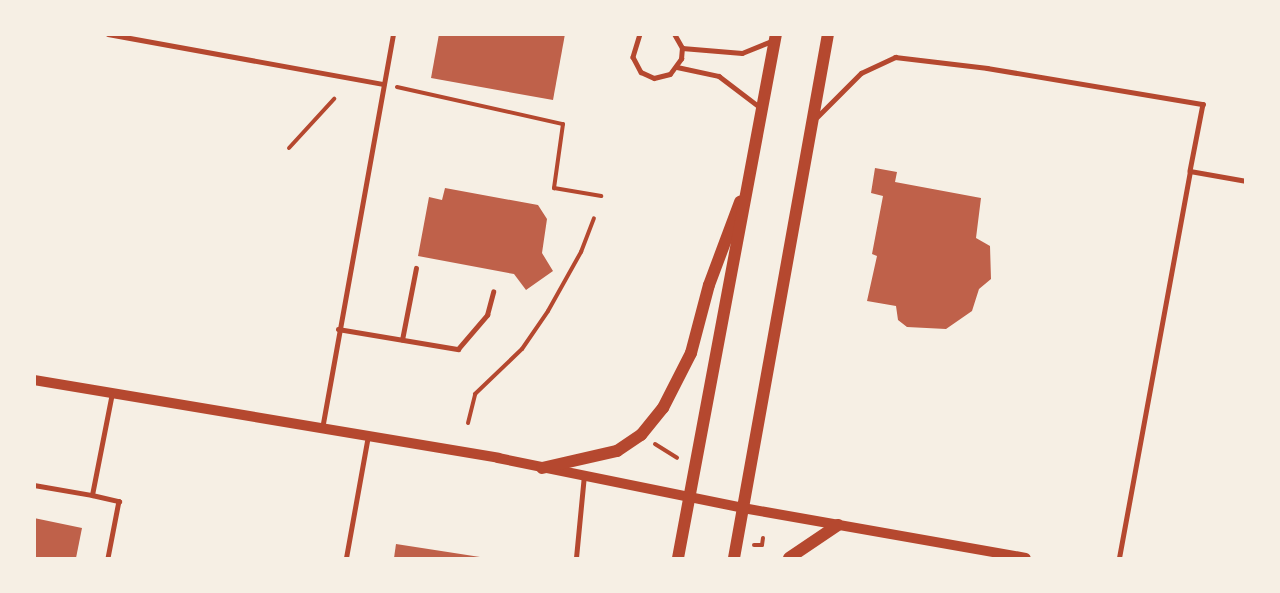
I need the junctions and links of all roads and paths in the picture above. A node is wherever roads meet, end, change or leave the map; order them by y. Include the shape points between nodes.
1 (108, 34) edge
2 (393, 34) edge
3 (640, 34) edge
4 (674, 34) edge
5 (828, 34) edge
6 (775, 37) edge
7 (682, 48) junction
8 (677, 67) junction
9 (384, 84) junction
10 (334, 99) dead end
11 (763, 109) junction
12 (813, 121) junction
13 (289, 148) dead end
14 (752, 170) junction
15 (1190, 171) junction
16 (1245, 181) edge
17 (601, 196) dead end
18 (594, 218) dead end
19 (416, 268) dead end
20 (493, 292) dead end
21 (338, 328) junction
22 (402, 340) junction
23 (34, 380) edge
24 (112, 393) junction
25 (468, 423) dead end
26 (322, 429) junction
27 (368, 436) junction
28 (653, 442) dead end
29 (677, 458) dead end
30 (542, 468) junction
31 (584, 475) junction
32 (34, 484) edge
33 (92, 495) junction
34 (689, 496) junction
35 (743, 508) junction
36 (838, 525) junction
37 (763, 538) dead end
38 (753, 545) dead end
39 (762, 545) junction
40 (767, 549) dead end
41 (108, 558) edge
42 (346, 558) edge
43 (576, 558) edge
44 (678, 558) edge
45 (734, 558) edge
46 (789, 558) edge
47 (1026, 558) edge
48 (1119, 558) edge

1 - 9 lane
2 - 9 lane
3 - 8 lane via 632,48 641,72 663,77
4 - 7 lane
5 - 12 main road
6 - 7 lane via 742,53
6 - 11 main road
7 - 8 lane
8 - 11 lane via 716,74
9 - 17 path via 563,124 554,188
9 - 21 lane
10 - 13 path
11 - 14 main road
12 - 15 lane via 861,73 895,57 1203,104
12 - 35 main road
14 - 30 main road via 709,285 690,353 663,408 641,435 617,452
14 - 34 main road
15 - 16 lane
15 - 48 lane
18 - 25 path via 581,252 522,349 475,394
19 - 22 lane
20 - 22 lane via 482,323 458,349
21 - 22 lane
21 - 26 lane
23 - 24 street
24 - 26 street
24 - 33 lane
26 - 27 street
27 - 30 street
27 - 42 lane
28 - 29 path
30 - 31 street
31 - 34 street
31 - 43 lane
32 - 33 lane
33 - 41 lane via 119,501
34 - 35 street
34 - 44 main road
35 - 36 street
35 - 45 main road
36 - 46 main road
36 - 47 street
37 - 39 path
38 - 39 path
39 - 40 path

